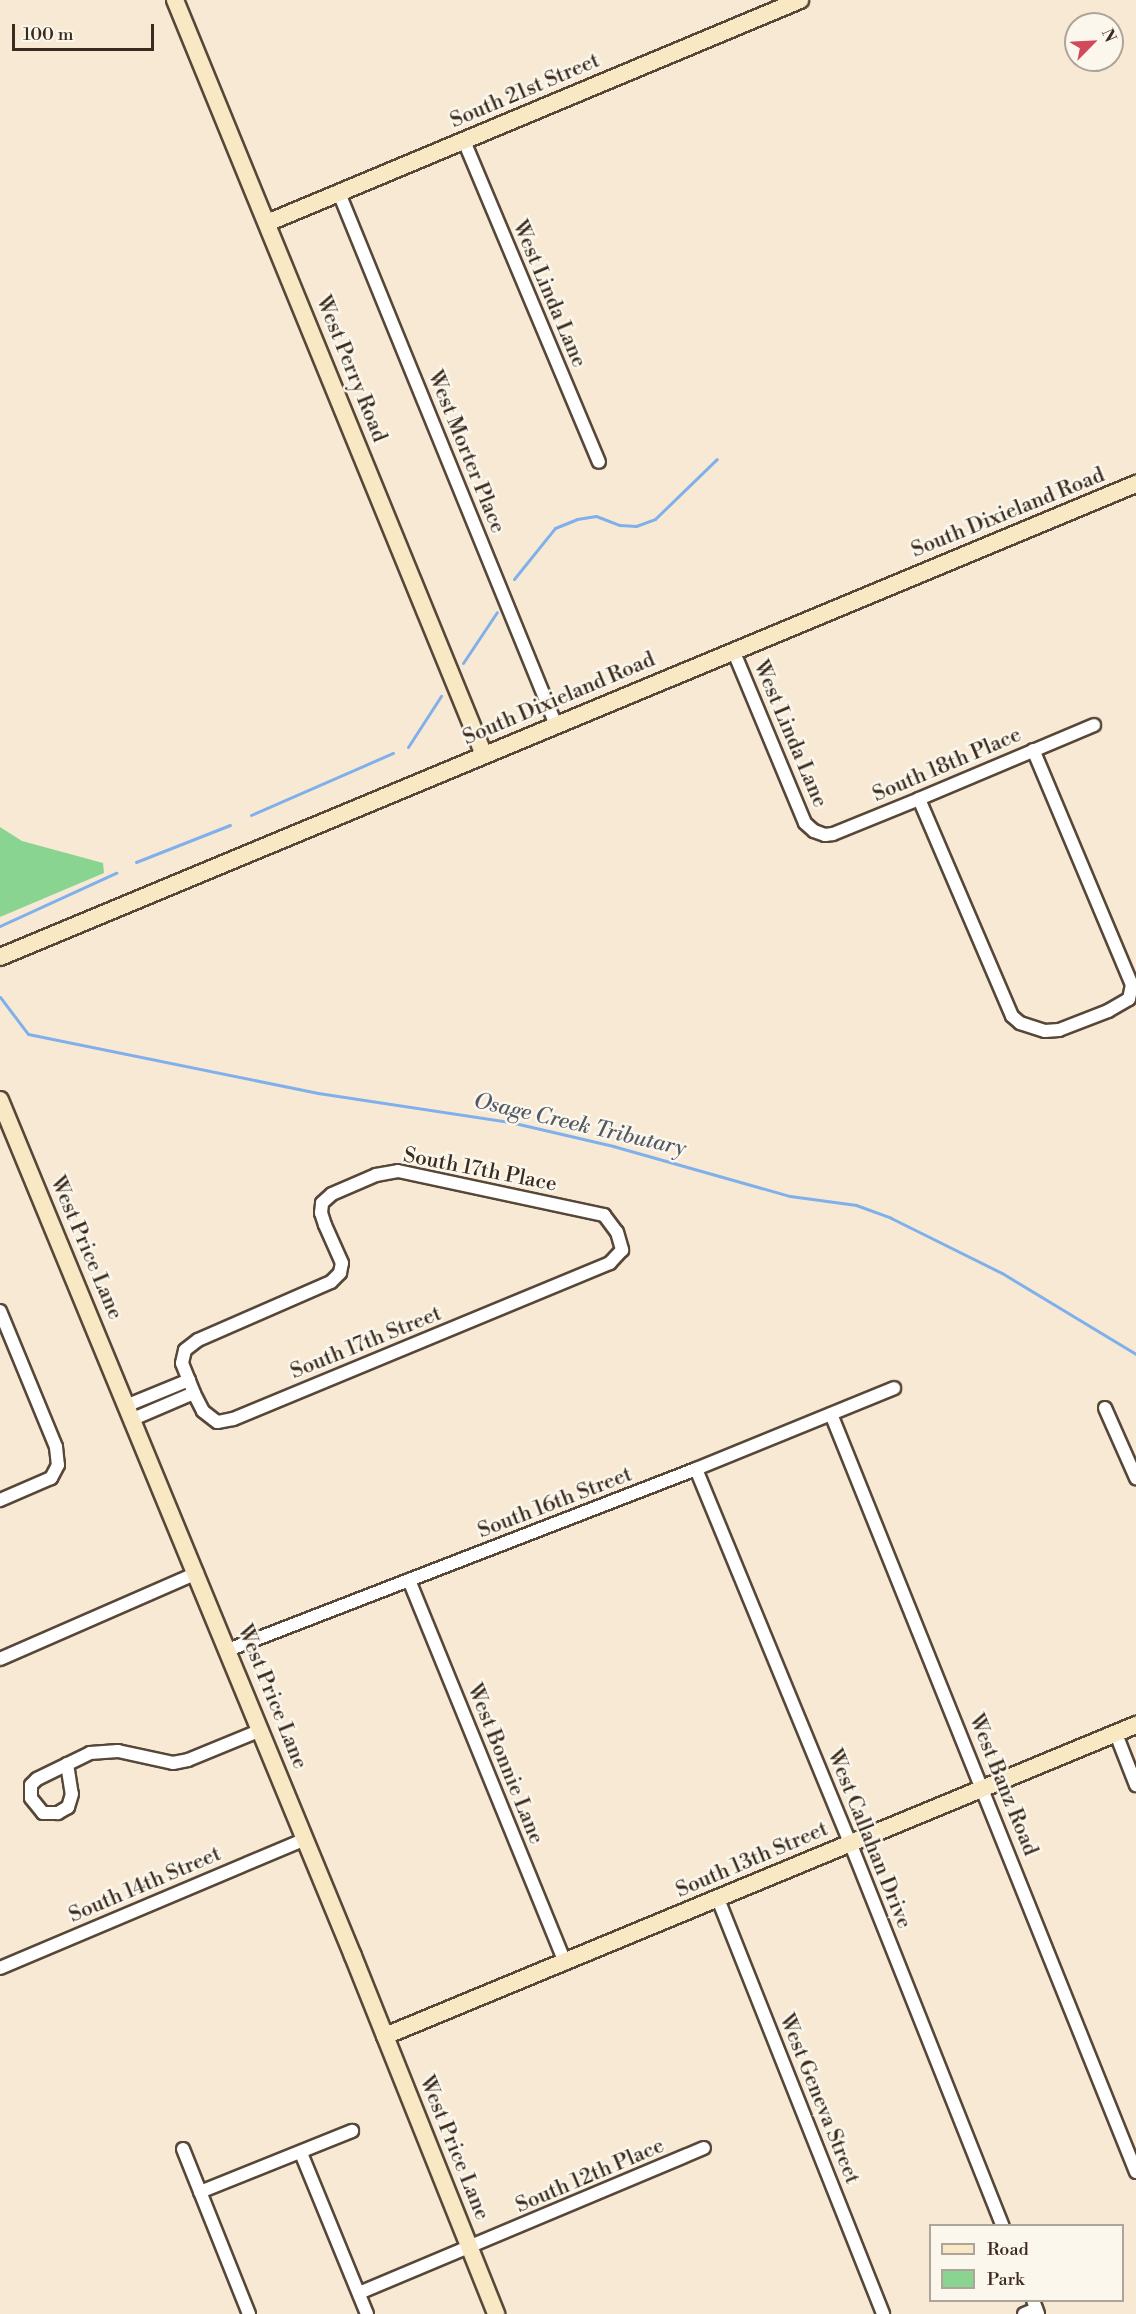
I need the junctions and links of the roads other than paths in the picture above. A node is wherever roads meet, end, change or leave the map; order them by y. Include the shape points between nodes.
1 (175, 0) edge
2 (800, 0) edge
3 (464, 141) junction
4 (339, 193) junction
5 (267, 223) junction
6 (599, 462) dead end
7 (1136, 484) edge
8 (733, 650) junction
9 (556, 725) junction
10 (1094, 725) dead end
11 (1034, 750) junction
12 (484, 755) junction
13 (919, 799) junction
14 (814, 831) joint
15 (0, 957) edge
16 (0, 1100) edge
17 (622, 1250) joint
18 (0, 1311) edge
19 (189, 1380) junction
20 (894, 1388) dead end
21 (194, 1393) junction
22 (1105, 1408) dead end
23 (130, 1412) junction
24 (831, 1414) junction
25 (696, 1469) junction
26 (1136, 1478) edge
27 (0, 1500) edge
28 (197, 1573) junction
29 (409, 1580) junction
30 (228, 1650) junction
31 (0, 1659) edge
32 (1136, 1725) edge
33 (261, 1730) junction
34 (1116, 1734) junction
35 (67, 1764) dead end
36 (1136, 1785) edge
37 (983, 1789) junction
38 (305, 1839) junction
39 (850, 1844) junction
40 (718, 1899) junction
41 (565, 1963) junction
42 (0, 1968) edge
43 (385, 2036) junction
44 (352, 2131) dead end
45 (704, 2148) dead end
46 (183, 2149) dead end
47 (301, 2153) junction
48 (1136, 2172) edge
49 (200, 2192) junction
50 (1002, 2224) edge
51 (470, 2249) junction
52 (359, 2293) junction
53 (1036, 2308) edge
54 (249, 2314) edge
55 (367, 2314) edge
56 (496, 2314) edge
57 (883, 2314) edge
58 (1024, 2314) edge

1 - 5 street, West Perry Road
2 - 3 street, South 21st Street
3 - 4 street, South 21st Street
3 - 6 street, West Linda Lane
4 - 5 street, South 21st Street
4 - 9 street, West Morter Place
5 - 12 street, West Perry Road
7 - 8 street, South Dixieland Road
8 - 9 street, South Dixieland Road
8 - 14 street, West Linda Lane via 805,823
9 - 12 street, South Dixieland Road
10 - 11 street, South 18th Place
11 - 13 street, South 18th Place
11 - 13 street via 1132,985 1129,999 1115,1008 1059,1030 1034,1029 1020,1023 1007,1009
12 - 15 street, South Dixieland Road
13 - 14 street, South 18th Place via 833,834
16 - 23 street, West Price Lane
17 - 19 street, South 17th Place via 617,1232 604,1215 416,1174 398,1171 376,1175 332,1194 322,1203 325,1225 342,1263 340,1273 331,1282 198,1340 185,1350 182,1363
17 - 21 street, South 17th Street via 610,1263 233,1419 217,1422 202,1411
18 - 27 street via 56,1447 58,1465 51,1478
19 - 21 street, South 17th Place
19 - 23 street
20 - 24 street, South 16th Street
21 - 23 street
22 - 26 street
23 - 28 street, West Price Lane
24 - 25 street, South 16th Street
24 - 37 street, West Banz Road
25 - 29 street, South 16th Street
25 - 39 street, West Callahan Drive
28 - 30 street, West Price Lane
28 - 31 street
29 - 30 street, South 16th Street
29 - 41 street, West Bonnie Lane
30 - 33 street, West Price Lane
32 - 34 street, South 13th Street
33 - 35 street via 172,1763 110,1750 90,1753
33 - 38 street, West Price Lane
34 - 36 street
34 - 37 street, South 13th Street
37 - 39 street, South 13th Street
37 - 48 street, West Banz Road
38 - 42 street, South 14th Street
38 - 43 street, West Price Lane
39 - 40 street, South 13th Street
39 - 50 street, West Callahan Drive
40 - 41 street, South 13th Street
40 - 57 street, West Geneva Street
41 - 43 street, South 13th Street
43 - 51 street, West Price Lane
44 - 47 street
45 - 51 street, South 12th Place
46 - 49 street
47 - 49 street
47 - 52 street
49 - 54 street
51 - 52 street, South 12th Place
51 - 56 street, West Price Lane
52 - 55 street
53 - 58 street

